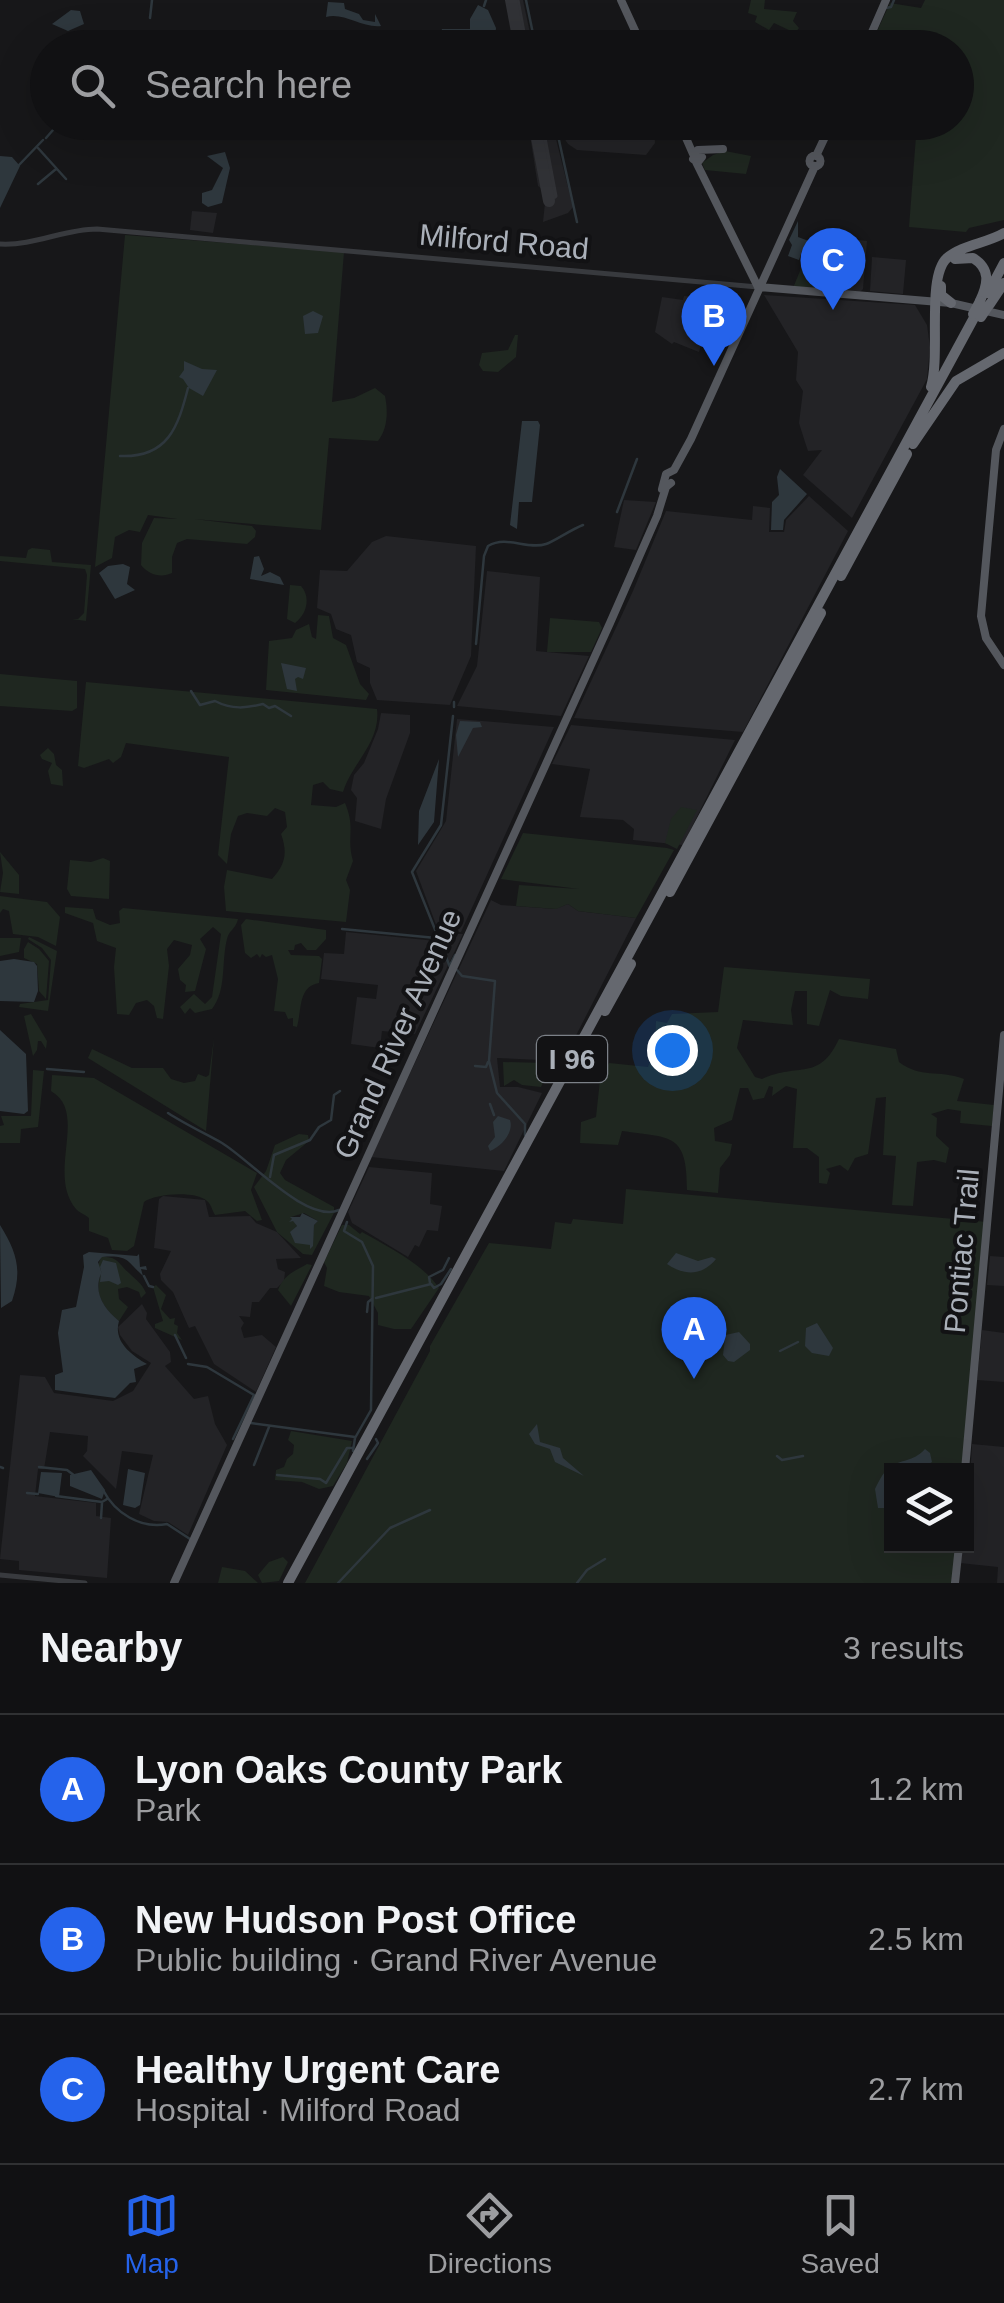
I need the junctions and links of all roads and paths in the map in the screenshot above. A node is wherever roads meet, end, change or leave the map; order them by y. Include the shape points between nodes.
1 (621, 0) edge
2 (886, 0) edge
3 (635, 30) edge
4 (873, 30) edge
5 (688, 140) edge
6 (824, 140) edge
7 (722, 149) dead end
8 (696, 156) junction
9 (1004, 233) edge
10 (0, 244) edge
11 (1004, 264) edge
12 (1004, 279) edge
13 (758, 287) junction
14 (935, 301) junction
15 (951, 303) junction
16 (985, 303) junction
17 (1004, 314) edge
18 (977, 315) junction
19 (1004, 354) edge
20 (1004, 429) edge
21 (909, 444) junction
22 (1004, 665) edge
23 (1004, 1035) edge
24 (966, 1463) edge
25 (958, 1553) edge
26 (0, 1575) edge
27 (85, 1583) edge
28 (174, 1583) edge
29 (291, 1583) edge
30 (955, 1583) edge

1 - 3 main road
2 - 4 main road
5 - 8 main road
6 - 13 main road, Grand River Avenue
7 - 8 main road
8 - 13 main road
9 - 14 highway via 947,258 938,271
10 - 13 street, Milford Road via 97,229
11 - 16 highway, I 96
12 - 16 highway, I 96
13 - 14 main road, Milford Road
13 - 28 main road, Grand River Avenue
14 - 15 main road, Milford Road
14 - 21 highway via 934,377
15 - 16 highway via 940,292 943,273 965,257 986,273
15 - 17 main road, Milford Road
16 - 18 highway, I 96, bridge
18 - 21 highway, I 96
18 - 21 highway, I 96
19 - 21 highway via 956,381
20 - 22 main road via 996,450 981,616
21 - 29 highway, I 96
23 - 24 main road, Pontiac Trail
25 - 30 main road
26 - 27 street

